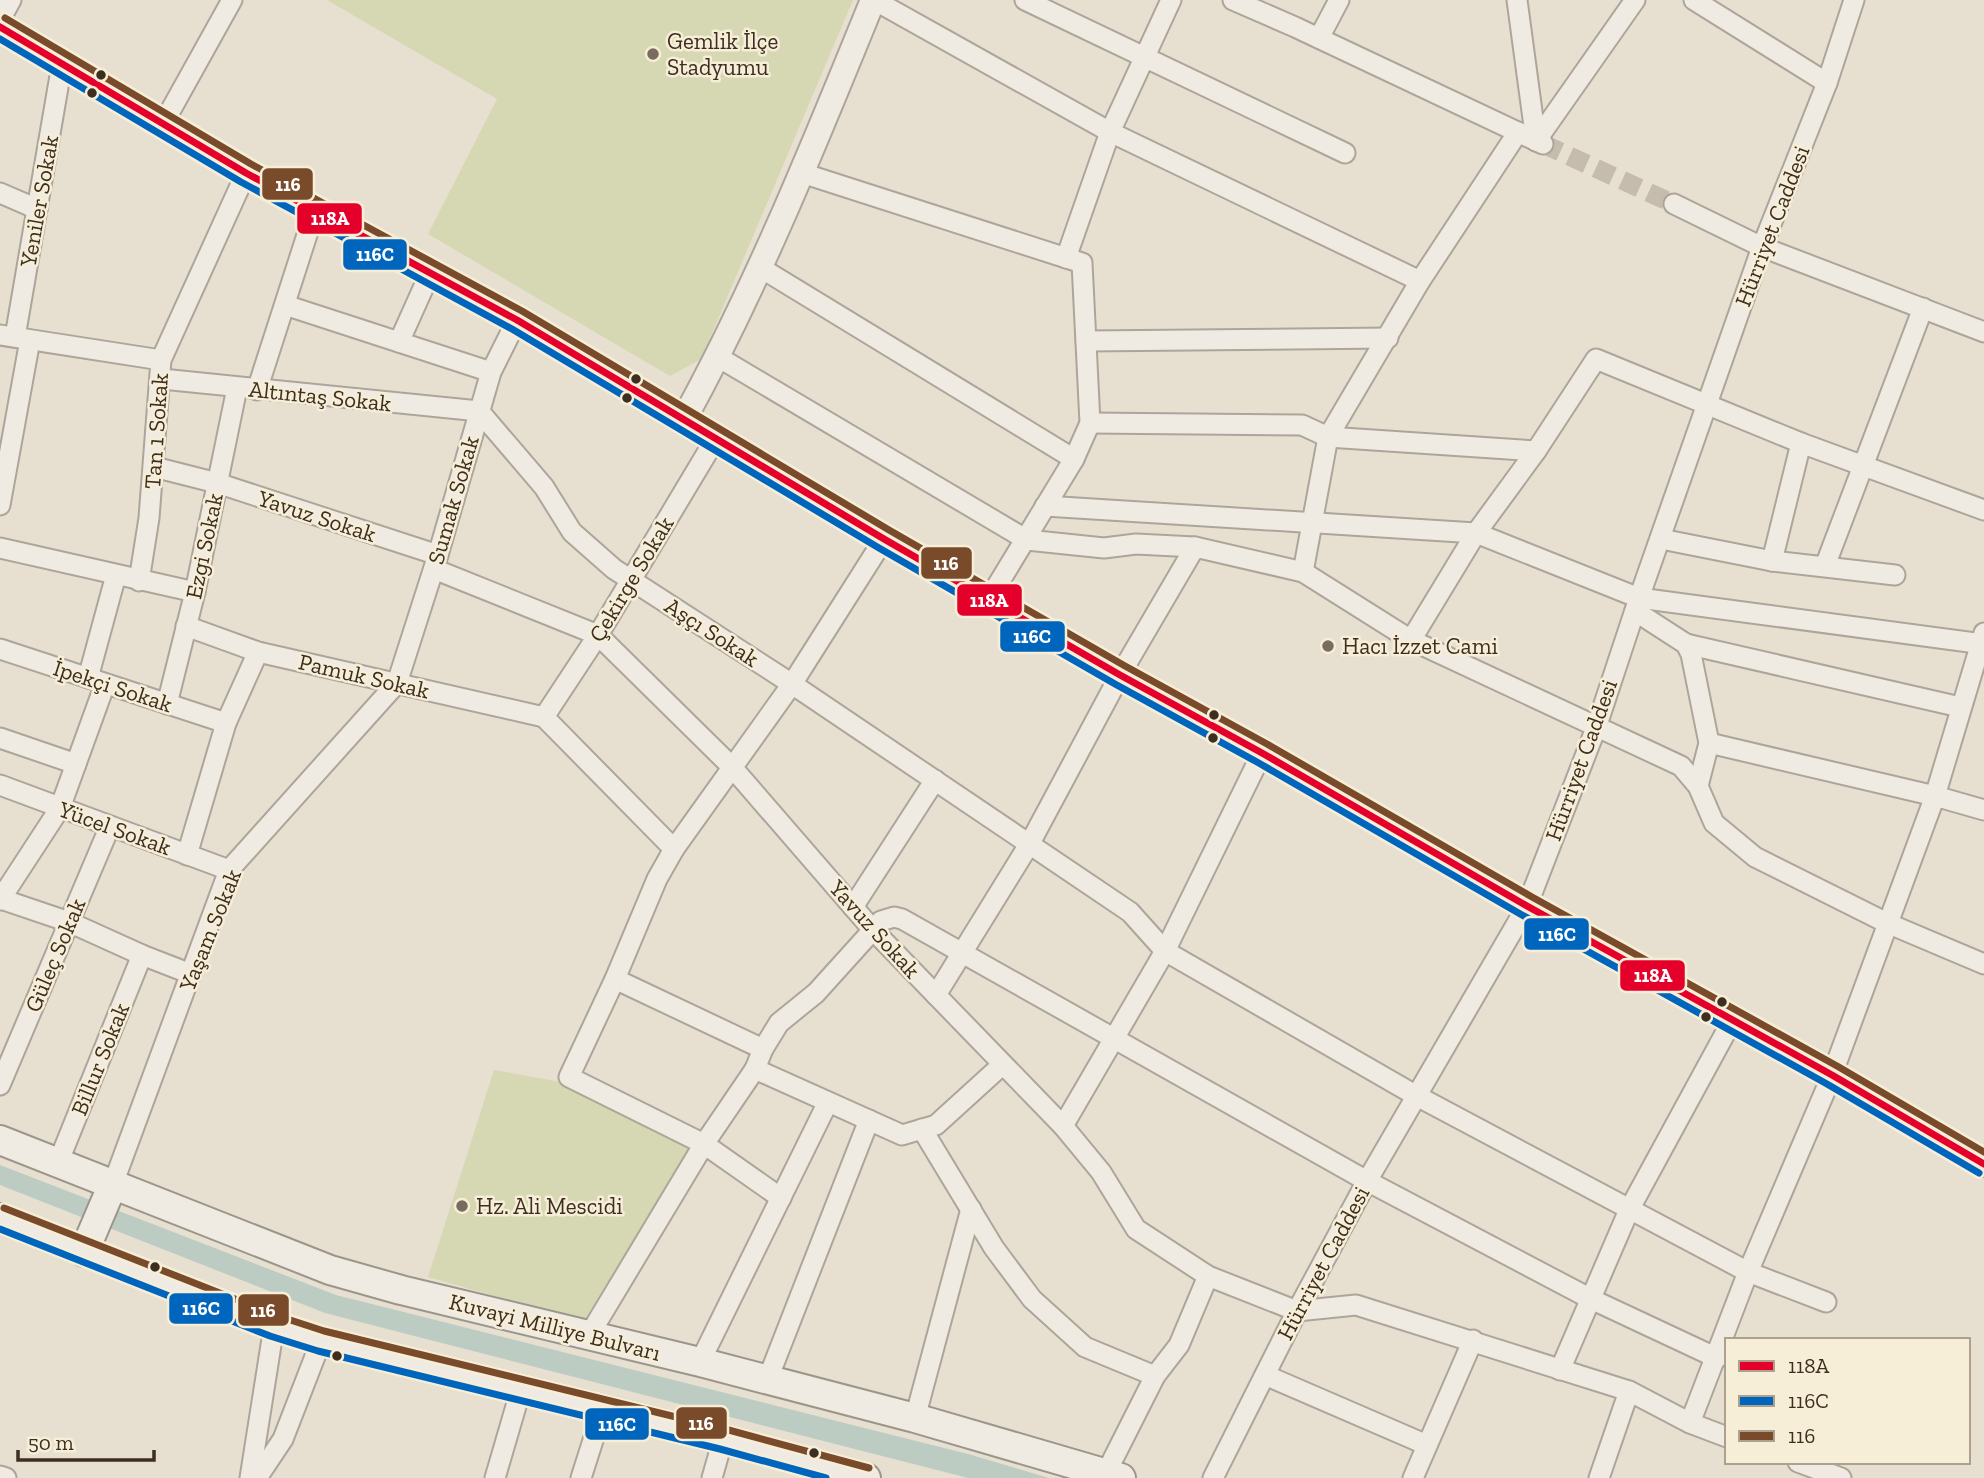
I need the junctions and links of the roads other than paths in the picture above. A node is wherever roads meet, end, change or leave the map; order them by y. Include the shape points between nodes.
1 (11, 0) edge
2 (232, 0) edge
3 (874, 0) edge
4 (1025, 0) edge
5 (1171, 0) edge
6 (1233, 0) edge
7 (1339, 0) edge
8 (1517, 0) edge
9 (1635, 0) edge
10 (1694, 0) edge
11 (1854, 0) edge
12 (0, 20) edge
13 (0, 27) edge
14 (1319, 38) junction
15 (1144, 57) junction
16 (62, 64) junction
17 (1827, 83) junction
18 (163, 124) junction
19 (1110, 132) junction
20 (1518, 132) junction
21 (1540, 142) junction
22 (1345, 153) dead end
23 (246, 173) junction
24 (802, 173) junction
25 (0, 193) edge
26 (1674, 204) tunnel mouth
27 (37, 209) junction
28 (315, 210) junction
29 (1762, 247) junction
30 (1066, 258) junction
31 (761, 268) junction
32 (430, 273) junction
33 (1420, 281) junction
34 (285, 305) junction
35 (1923, 308) junction
36 (517, 320) junction
37 (1984, 332) edge
38 (9, 336) edge
39 (1388, 338) junction
40 (1086, 341) junction
41 (399, 342) junction
42 (718, 357) junction
43 (161, 369) junction
44 (491, 372) junction
45 (237, 388) junction
46 (257, 390) junction
47 (1708, 406) junction
48 (479, 411) junction
49 (684, 419) junction
50 (1090, 423) junction
51 (1328, 437) junction
52 (716, 438) junction
53 (1801, 443) junction
54 (1536, 452) junction
55 (1074, 459) junction
56 (1862, 465) junction
57 (154, 467) junction
58 (217, 483) junction
59 (1, 496) edge
60 (1045, 506) junction
61 (1984, 510) edge
62 (1313, 522) junction
63 (1476, 533) junction
64 (884, 539) junction
65 (1661, 539) junction
66 (1027, 540) junction
67 (1195, 547) junction
68 (0, 548) edge
69 (1772, 561) junction
70 (436, 562) junction
71 (1825, 566) junction
72 (1303, 572) junction
73 (116, 575) junction
74 (1895, 575) dead end
75 (632, 580) junction
76 (139, 581) junction
77 (195, 592) junction
78 (989, 599) junction
79 (1637, 604) junction
80 (186, 626) junction
81 (598, 635) junction
82 (1411, 640) junction
83 (1983, 640) edge
84 (1686, 643) junction
85 (0, 649) edge
86 (258, 652) junction
87 (1120, 675) junction
88 (96, 681) junction
89 (397, 682) junction
90 (792, 684) junction
91 (167, 704) junction
92 (1961, 707) junction
93 (544, 717) junction
94 (226, 723) junction
95 (1596, 728) junction
96 (0, 738) edge
97 (1710, 743) junction
98 (1262, 752) junction
99 (76, 764) junction
100 (731, 766) junction
101 (935, 780) junction
102 (0, 785) edge
103 (1698, 786) junction
104 (1935, 796) junction
105 (60, 808) junction
106 (1984, 810) edge
107 (110, 826) junction
108 (1030, 843) junction
109 (674, 849) junction
110 (187, 855) junction
111 (229, 870) junction
112 (3, 890) edge
113 (1527, 905) junction
114 (853, 907) junction
115 (69, 922) junction
116 (1887, 923) junction
117 (873, 930) junction
118 (1165, 951) junction
119 (962, 953) junction
120 (142, 955) junction
121 (1984, 964) edge
122 (191, 974) junction
123 (615, 979) junction
124 (936, 995) junction
125 (1732, 1020) junction
126 (1114, 1039) junction
127 (763, 1049) junction
128 (1002, 1065) junction
129 (755, 1069) junction
130 (1832, 1075) junction
131 (0, 1085) edge
132 (1415, 1095) junction
133 (828, 1102) junction
134 (869, 1120) junction
135 (1063, 1126) junction
136 (922, 1129) junction
137 (0, 1140) edge
138 (704, 1144) junction
139 (58, 1163) junction
140 (1984, 1164) edge
141 (1367, 1181) junction
142 (113, 1184) junction
143 (780, 1198) junction
144 (971, 1209) junction
145 (1629, 1210) junction
146 (0, 1218) edge
147 (85, 1252) junction
148 (1748, 1272) junction
149 (1208, 1276) junction
150 (1591, 1299) junction
151 (1826, 1302) dead end
152 (1297, 1311) junction
153 (274, 1326) junction
154 (588, 1337) junction
155 (1473, 1340) junction
156 (321, 1341) junction
157 (1717, 1358) junction
158 (699, 1363) junction
159 (1560, 1370) junction
160 (1265, 1375) junction
161 (1155, 1376) junction
162 (766, 1381) junction
163 (521, 1389) junction
164 (1629, 1391) junction
165 (603, 1409) junction
166 (915, 1418) junction
167 (1690, 1423) junction
168 (1725, 1436) edge
169 (723, 1439) junction
170 (1427, 1445) junction
171 (1803, 1464) edge
172 (0, 1476) edge
173 (1113, 1476) edge
174 (6, 1478) edge
175 (250, 1478) edge
176 (257, 1478) edge
177 (495, 1478) edge
178 (581, 1478) edge
179 (712, 1478) edge
180 (866, 1478) edge
181 (1213, 1478) edge
182 (1413, 1478) edge
183 (1599, 1478) edge
184 (1841, 1478) edge

1 - 12 street
2 - 18 street
3 - 19 street
3 - 24 street
4 - 15 street
5 - 15 street
6 - 14 street
7 - 14 street
8 - 21 street
9 - 21 street
10 - 17 street
11 - 17 street, Hürriyet Caddesi
13 - 16 street
14 - 20 street
15 - 19 street
15 - 22 street
16 - 18 street
16 - 27 street, Yeniler Sokak
17 - 29 street, Hürriyet Caddesi
18 - 23 street
19 - 30 street
19 - 33 street
20 - 21 street
20 - 33 street
23 - 28 street
23 - 43 street, Tan 1 Sokak
24 - 30 street
24 - 31 street
25 - 27 street
26 - 29 street
27 - 38 street, Yeniler Sokak
28 - 32 street
28 - 34 street
29 - 35 street
29 - 47 street, Hürriyet Caddesi
30 - 40 street via 1082,263
31 - 42 street
31 - 55 street
32 - 36 street
32 - 41 street
33 - 39 street
34 - 41 street
34 - 46 street
35 - 37 street
35 - 56 street
36 - 44 street, Sumak Sokak
36 - 49 street
38 - 43 street, Altıntaş Sokak
38 - 59 street, Yeniler Sokak
39 - 40 street
39 - 51 street
40 - 50 street
41 - 44 street
42 - 49 street
42 - 66 street
43 - 45 street, Altıntaş Sokak
43 - 57 street, Tan 1 Sokak
44 - 48 street, Sumak Sokak
45 - 46 street, Altıntaş Sokak
45 - 58 street, Ezgi Sokak
46 - 48 street, Altıntaş Sokak
47 - 53 street
47 - 54 street via 1596,359
47 - 65 street, Hürriyet Caddesi
48 - 70 street, Sumak Sokak
48 - 75 street, Aşçı Sokak via 544,487 572,532
49 - 52 street
50 - 51 street via 1302,425
50 - 55 street
51 - 54 street
51 - 62 street
52 - 64 street
52 - 75 street, Çekirge Sokak
53 - 56 street
53 - 69 street
54 - 63 street
55 - 60 street
56 - 61 street
56 - 71 street
57 - 58 street, Yavuz Sokak
57 - 76 street, Tan 1 Sokak
58 - 70 street, Yavuz Sokak
58 - 77 street, Ezgi Sokak
60 - 62 street
60 - 66 street
62 - 63 street
62 - 72 street
63 - 79 street
63 - 82 street
64 - 78 street
64 - 90 street
65 - 69 street
65 - 79 street, Hürriyet Caddesi
66 - 67 street via 1104,548 1136,544
66 - 78 street
67 - 72 street
67 - 87 street
68 - 73 street
69 - 71 street
70 - 81 street, Yavuz Sokak
70 - 89 street, Sumak Sokak
71 - 74 street
72 - 82 street
73 - 76 street
73 - 88 street
75 - 81 street, Çekirge Sokak
75 - 90 street, Aşçı Sokak
76 - 77 street
77 - 80 street, Ezgi Sokak
78 - 87 street
79 - 83 street
79 - 84 street
79 - 95 street, Hürriyet Caddesi
80 - 86 street, Pamuk Sokak
80 - 91 street, Ezgi Sokak
81 - 93 street, Çekirge Sokak
81 - 100 street, Yavuz Sokak
82 - 95 street
83 - 92 street
84 - 92 street
84 - 97 street
85 - 88 street, İpekçi Sokak
86 - 89 street, Pamuk Sokak
86 - 94 street
87 - 98 street
87 - 108 street
88 - 91 street, İpekçi Sokak
88 - 99 street
89 - 93 street, Pamuk Sokak
89 - 111 street, Yaşam Sokak
90 - 100 street
90 - 101 street, Aşçı Sokak
91 - 94 street, İpekçi Sokak
92 - 104 street
93 - 109 street
94 - 110 street
95 - 103 street via 1681,766
95 - 113 street, Hürriyet Caddesi
96 - 99 street
97 - 103 street
97 - 104 street
98 - 113 street
98 - 118 street
99 - 105 street
100 - 109 street
100 - 114 street, Yavuz Sokak
101 - 108 street, Aşçı Sokak
101 - 114 street
102 - 105 street, Yücel Sokak
103 - 116 street via 1714,823 1755,857
104 - 106 street
104 - 116 street
105 - 107 street, Yücel Sokak
105 - 112 street
107 - 110 street, Yücel Sokak
107 - 115 street, Güleç Sokak
108 - 118 street, Aşçı Sokak via 1130,912
108 - 119 street
109 - 123 street
110 - 111 street, Yücel Sokak
111 - 122 street, Yaşam Sokak
112 - 115 street
113 - 125 street
113 - 132 street, Hürriyet Caddesi
114 - 117 street, Yavuz Sokak
115 - 120 street
115 - 131 street, Güleç Sokak
116 - 121 street
116 - 130 street
117 - 119 street via 886,919 902,919
117 - 124 street, Yavuz Sokak
117 - 127 street via 816,993 779,1023
118 - 126 street
118 - 132 street, Aşçı Sokak
119 - 124 street
119 - 126 street
120 - 122 street
120 - 139 street, Billur Sokak
122 - 142 street, Yaşam Sokak
123 - 127 street
123 - 138 street via 569,1077
124 - 128 street, Yavuz Sokak
125 - 130 street
125 - 145 street
126 - 135 street
126 - 141 street
127 - 129 street
128 - 135 street, Yavuz Sokak
128 - 136 street via 936,1125
129 - 133 street
129 - 138 street
130 - 140 street
130 - 148 street
132 - 141 street, Hürriyet Caddesi
132 - 145 street, Aşçı Sokak
133 - 134 street
133 - 143 street
134 - 136 street via 902,1135
134 - 162 street
135 - 149 street, Yavuz Sokak via 1101,1172 1136,1229
136 - 144 street
137 - 139 main road, Kuvayi Milliye Bulvarı
138 - 143 street
138 - 154 street
139 - 142 main road, Kuvayi Milliye Bulvarı
141 - 150 street
141 - 152 street, Hürriyet Caddesi
142 - 147 main road
142 - 154 main road, Kuvayi Milliye Bulvarı via 330,1270
143 - 158 street
144 - 161 street via 1032,1299 1085,1347
144 - 166 street
145 - 148 street, Aşçı Sokak
145 - 150 street
146 - 147 main road
147 - 153 main road
148 - 151 street, Aşçı Sokak
148 - 157 street
149 - 152 street, Yavuz Sokak
149 - 161 street via 1179,1345
150 - 157 street
150 - 159 street
152 - 155 street via 1356,1305
152 - 160 street, Hürriyet Caddesi
153 - 156 main road
153 - 175 street
154 - 158 main road, Kuvayi Milliye Bulvarı
155 - 159 street
155 - 170 street
156 - 163 main road
156 - 176 street via 283,1439
157 - 167 street
158 - 162 main road, Kuvayi Milliye Bulvarı
159 - 164 street
160 - 170 street
160 - 181 street, Hürriyet Caddesi
161 - 173 street
162 - 166 main road, Kuvayi Milliye Bulvarı
163 - 165 main road
163 - 177 street
164 - 167 street
164 - 183 street
165 - 169 main road
165 - 178 street
166 - 173 main road, Kuvayi Milliye Bulvarı
167 - 168 street
169 - 179 street
169 - 180 main road
170 - 182 street
171 - 184 street
172 - 174 street

